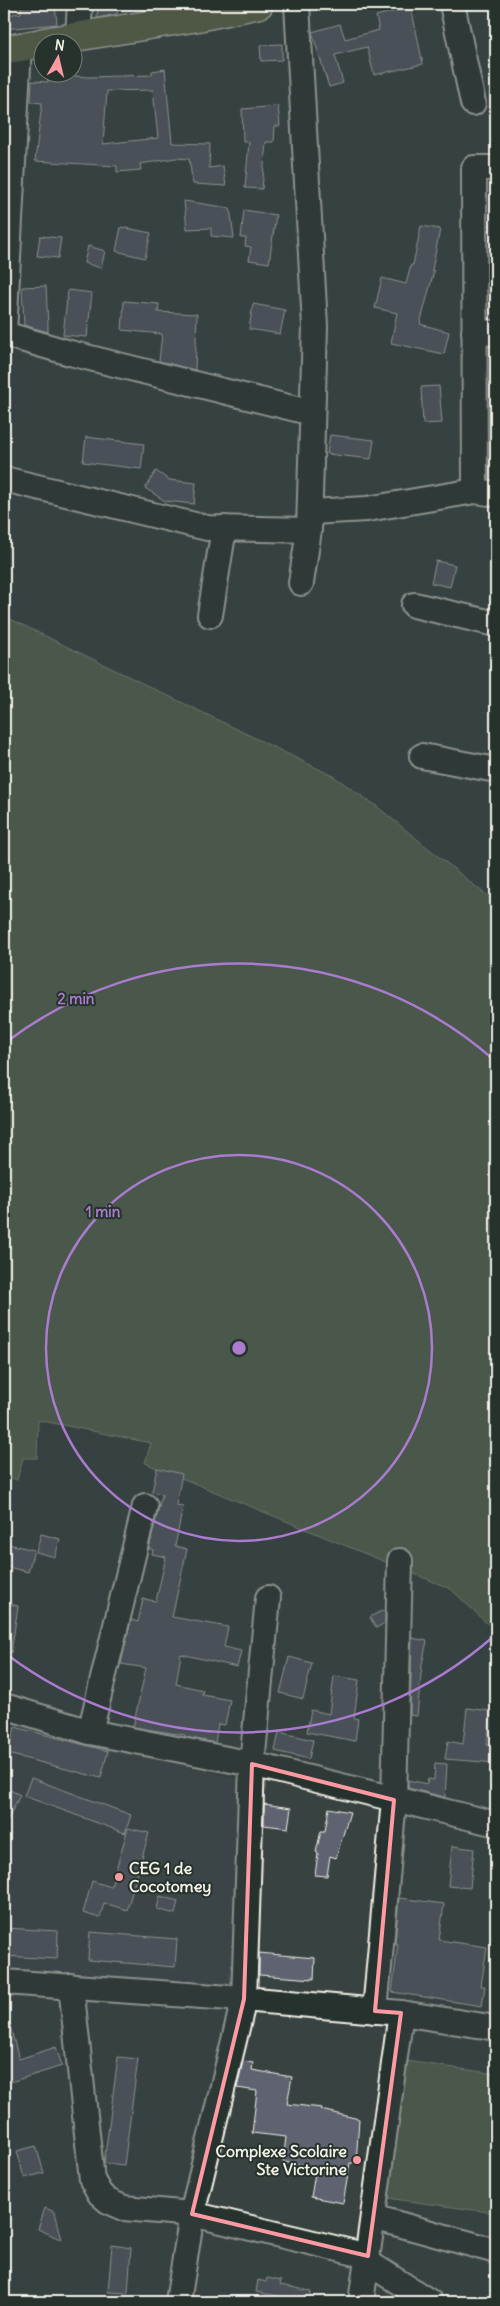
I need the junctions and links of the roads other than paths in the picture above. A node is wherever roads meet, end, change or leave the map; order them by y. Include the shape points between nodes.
1 (80, 4) edge
2 (260, 4) edge
3 (296, 4) edge
4 (452, 4) edge
5 (198, 10) edge
6 (78, 32) edge
7 (82, 35) edge
8 (27, 45) edge
9 (473, 103) dead end
10 (496, 168) edge
11 (485, 332) edge
12 (4, 334) edge
13 (312, 414) junction
14 (4, 479) edge
15 (486, 493) edge
16 (309, 521) junction
17 (224, 528) junction
18 (300, 583) dead end
19 (414, 605) dead end
20 (210, 615) dead end
21 (496, 624) edge
22 (422, 756) dead end
23 (496, 770) edge
24 (145, 1506) dead end
25 (400, 1561) dead end
26 (268, 1598) dead end
27 (4, 1706) edge
28 (90, 1732) junction
29 (252, 1764) junction
30 (394, 1800) junction
31 (496, 1824) edge
32 (4, 1982) edge
33 (71, 1986) junction
34 (244, 1999) junction
35 (375, 2011) junction
36 (401, 2014) junction
37 (496, 2028) edge
38 (192, 2214) junction
39 (373, 2217) junction
40 (496, 2251) edge
41 (367, 2259) junction
42 (178, 2302) edge
43 (361, 2302) edge
44 (430, 2302) edge

1 - 6 street
2 - 5 main road
3 - 13 street via 315,326
4 - 9 street
5 - 7 main road
8 - 12 street
10 - 11 street via 474,168
11 - 15 street
12 - 13 street
13 - 16 street
14 - 17 street via 179,522
15 - 16 street via 367,509
16 - 17 street
16 - 18 street
17 - 20 street
19 - 21 street
22 - 23 street
24 - 28 street
25 - 30 street
26 - 29 street
27 - 28 street
28 - 29 street
29 - 30 street
29 - 34 street
30 - 31 street
30 - 35 street
32 - 33 street
33 - 34 street
33 - 38 street via 92,2180 104,2197 124,2208
34 - 35 street
34 - 38 street
35 - 36 street
36 - 37 street
36 - 39 street
38 - 41 street
38 - 42 street
39 - 40 street
39 - 41 street
41 - 43 street
41 - 44 street

